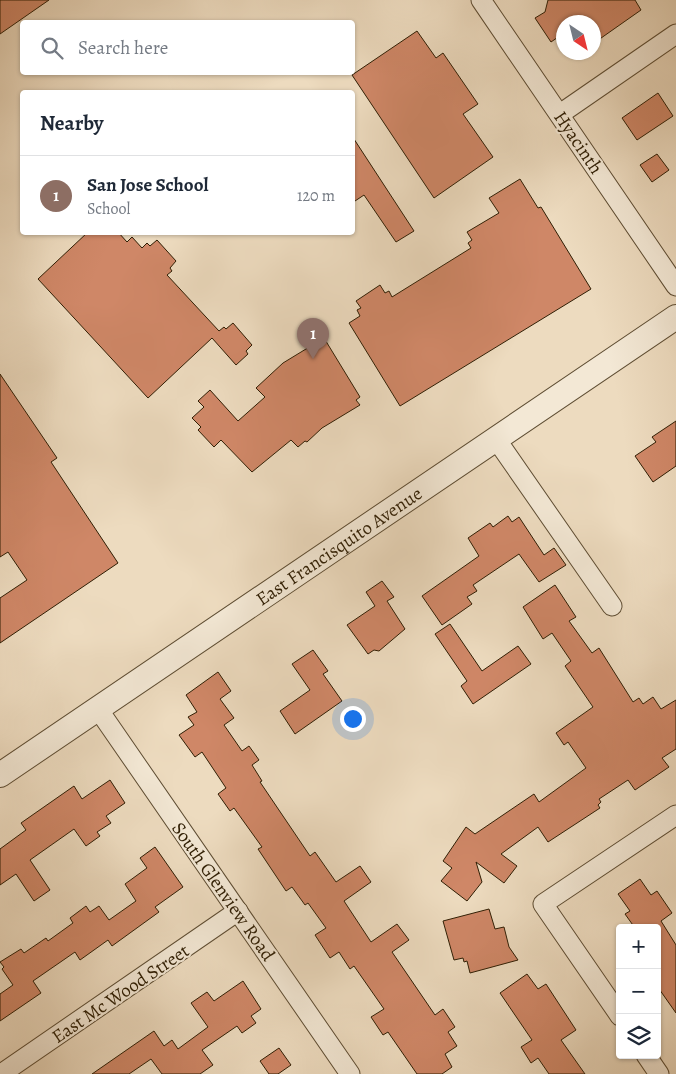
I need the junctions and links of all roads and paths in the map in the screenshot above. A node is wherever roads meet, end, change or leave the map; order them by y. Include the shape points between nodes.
1 (481, 0) edge
2 (676, 34) edge
3 (560, 114) junction
4 (676, 286) edge
5 (676, 316) edge
6 (496, 439) junction
7 (612, 606) dead end
8 (98, 709) junction
9 (0, 775) edge
10 (676, 815) edge
11 (238, 911) junction
12 (619, 1014) edge
13 (649, 1059) edge
14 (1, 1074) edge
15 (350, 1074) edge
16 (659, 1074) edge

1 - 3 street, Hyacinth
2 - 3 street
3 - 4 street, Hyacinth
5 - 6 street, East Francisquito Avenue
6 - 7 street
6 - 8 street, East Francisquito Avenue
8 - 9 street, East Francisquito Avenue
8 - 11 street, South Glenview Road
10 - 12 street via 543,904
11 - 14 street, East Mc Wood Street
11 - 15 street, South Glenview Road
13 - 16 street

